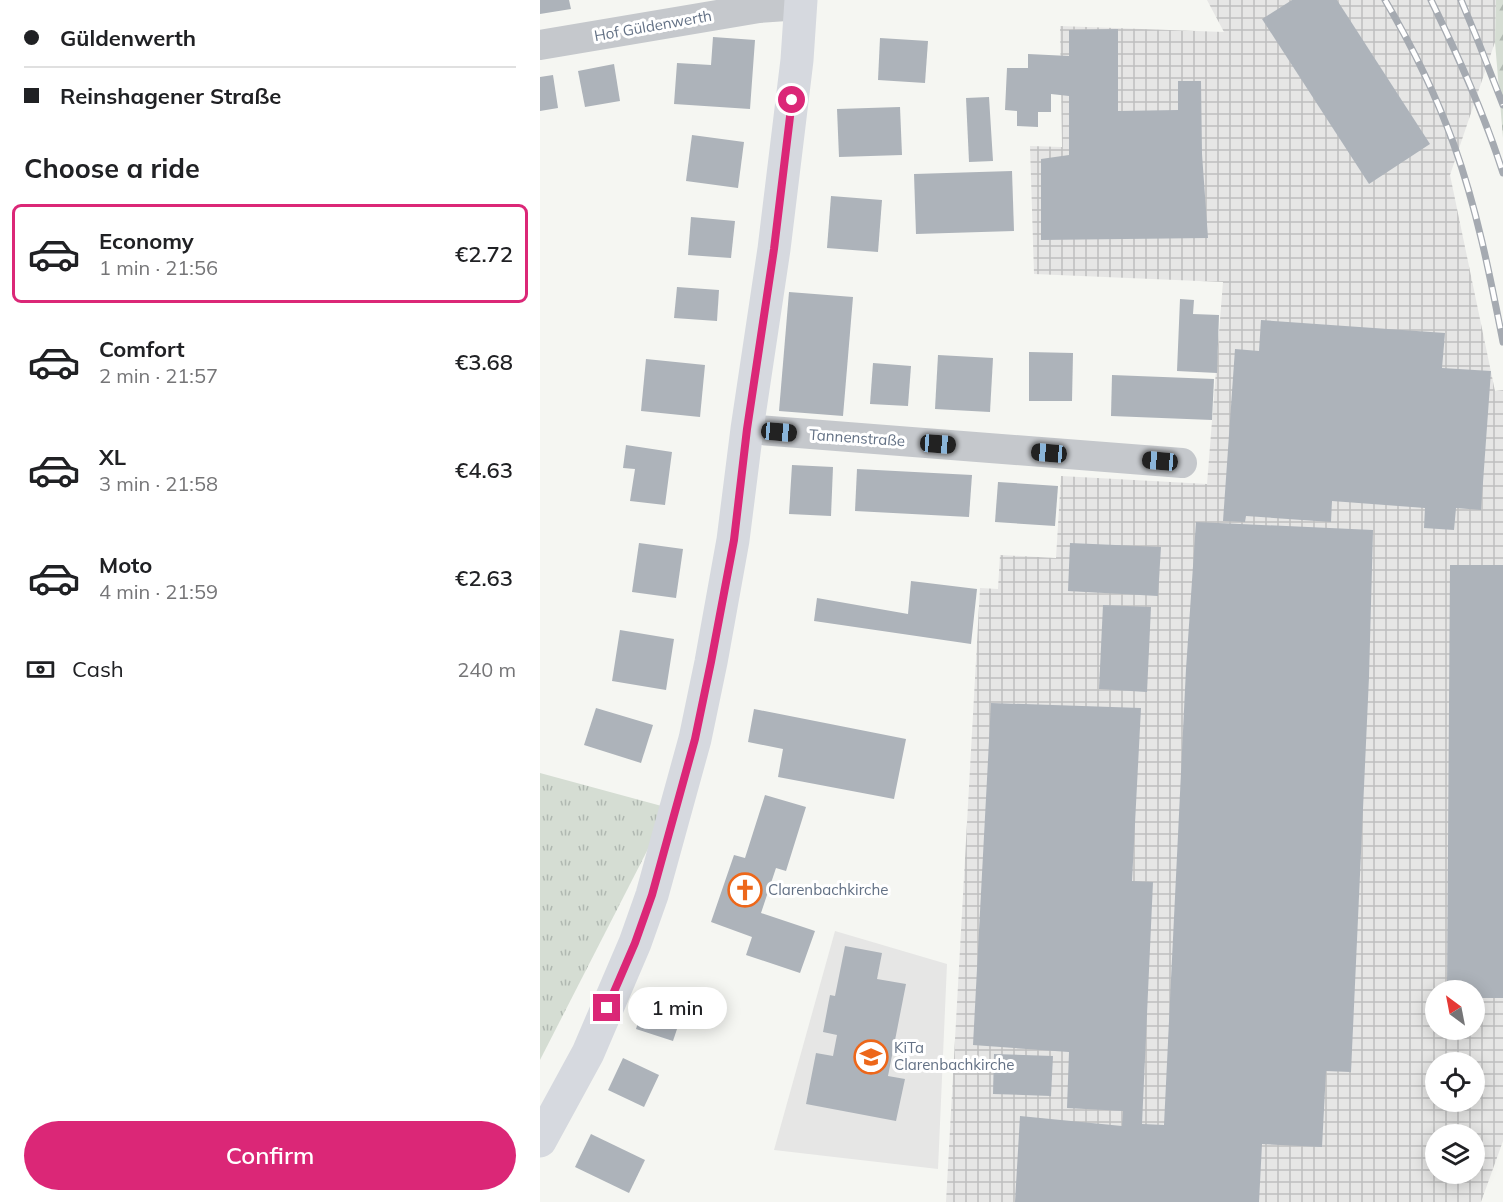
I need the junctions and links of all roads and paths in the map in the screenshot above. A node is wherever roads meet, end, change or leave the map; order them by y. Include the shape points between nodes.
1 (801, 3) edge
2 (540, 45) edge
3 (747, 429) junction
4 (1182, 463) dead end
5 (540, 1141) edge

1 - 2 street, Hof Güldenwerth
1 - 3 main road via 774,249
3 - 4 street, Tannenstraße
3 - 5 main road via 734,540 709,673 652,895 588,1053

